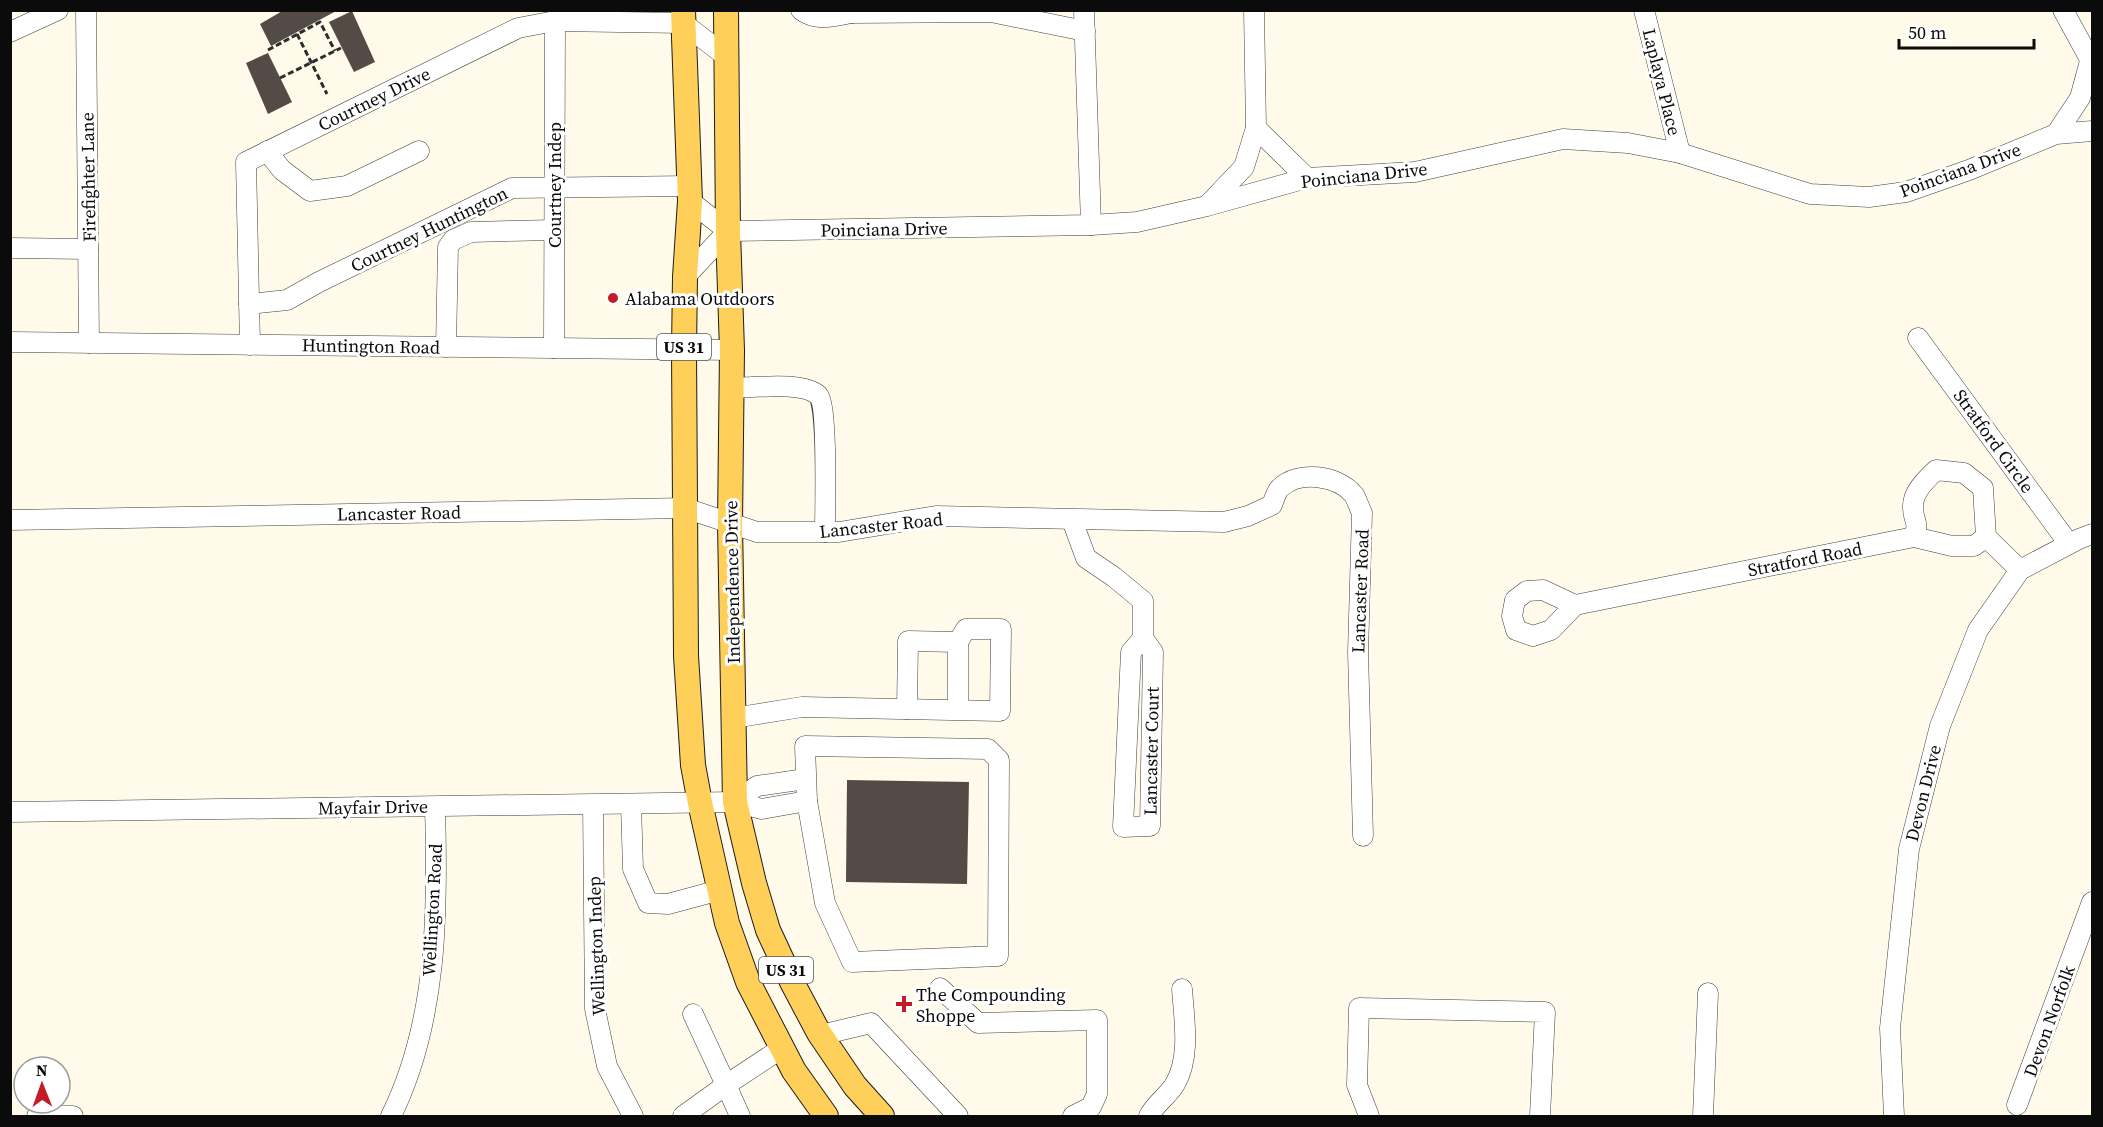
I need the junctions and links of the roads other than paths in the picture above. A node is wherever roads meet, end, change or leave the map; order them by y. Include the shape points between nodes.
1 (58, 10) edge
2 (86, 10) edge
3 (726, 10) edge
4 (801, 10) edge
5 (1084, 10) edge
6 (1254, 10) edge
7 (1644, 10) edge
8 (2063, 10) edge
9 (852, 12) edge
10 (687, 15) edge
11 (518, 20) edge
12 (555, 21) junction
13 (1085, 31) junction
14 (10, 32) edge
15 (727, 57) junction
16 (2091, 62) edge
17 (1256, 128) junction
18 (2092, 131) edge
19 (2056, 134) junction
20 (267, 151) junction
21 (419, 152) dead end
22 (1680, 153) junction
23 (1307, 178) junction
24 (554, 188) junction
25 (690, 194) junction
26 (1207, 206) junction
27 (1091, 225) junction
28 (554, 230) junction
29 (728, 231) junction
30 (10, 248) edge
31 (88, 249) junction
32 (685, 277) junction
33 (249, 304) junction
34 (1918, 338) dead end
35 (10, 342) edge
36 (89, 343) junction
37 (250, 345) junction
38 (446, 347) junction
39 (554, 348) junction
40 (684, 350) junction
41 (732, 350) junction
42 (731, 388) junction
43 (685, 508) junction
44 (10, 520) edge
45 (1072, 520) junction
46 (730, 524) junction
47 (825, 532) junction
48 (2092, 534) edge
49 (1914, 537) junction
50 (1986, 537) junction
51 (2069, 544) junction
52 (2020, 570) junction
53 (1575, 605) dead end
54 (1143, 638) junction
55 (958, 642) junction
56 (907, 709) junction
57 (958, 710) junction
58 (734, 718) junction
59 (1128, 726) junction
60 (1152, 727) junction
61 (805, 779) junction
62 (807, 801) junction
63 (735, 802) junction
64 (700, 803) junction
65 (631, 804) junction
66 (593, 805) junction
67 (435, 807) junction
68 (10, 812) edge
69 (1362, 836) dead end
70 (720, 890) junction
71 (2092, 902) edge
72 (940, 988) dead end
73 (1182, 989) dead end
74 (1707, 993) dead end
75 (693, 1014) dead end
76 (821, 1035) junction
77 (782, 1048) junction
78 (726, 1085) junction
79 (2017, 1105) dead end
80 (1164, 1109) edge
81 (37, 1116) edge
82 (73, 1116) edge
83 (391, 1116) edge
84 (633, 1116) edge
85 (683, 1116) edge
86 (740, 1116) edge
87 (826, 1116) edge
88 (882, 1116) edge
89 (958, 1116) edge
90 (1073, 1116) edge
91 (1149, 1116) edge
92 (1370, 1116) edge
93 (1540, 1116) edge
94 (1703, 1116) edge
95 (1894, 1116) edge

1 - 14 street
2 - 31 street, Firefighter Lane
3 - 15 main road, Independence Drive / US 31
4 - 9 street via 814,18
5 - 13 street
6 - 17 street
7 - 22 street, Laplaya Place
8 - 16 street
9 - 13 street via 991,12
10 - 12 street, Courtney Drive
10 - 15 street
10 - 25 main road, US 31
11 - 12 street, Courtney Drive
11 - 20 street, Courtney Drive
12 - 24 street, Courtney Indep
13 - 27 street
15 - 29 main road, Independence Drive / US 31
16 - 19 street via 2080,98
17 - 23 street
17 - 26 street via 1244,167
18 - 19 street, Poinciana Drive
19 - 22 street, Poinciana Drive via 1906,192 1869,196 1810,194
20 - 21 street via 282,170 310,191 347,186
20 - 33 street, Courtney Drive via 246,162
22 - 23 street, Poinciana Drive via 1628,143 1563,139 1415,172
23 - 26 street, Poinciana Drive
24 - 25 street, Courtney Huntington
24 - 28 street, Courtney Indep
24 - 33 street, Courtney Huntington via 512,188 287,300
25 - 29 street
25 - 32 main road, US 31
26 - 27 street, Poinciana Drive via 1137,222
27 - 29 street, Poinciana Drive
28 - 38 street via 471,232 453,240 448,247
28 - 39 street, Courtney Indep
29 - 32 street
29 - 41 main road, Independence Drive / US 31
30 - 31 street
31 - 36 street, Firefighter Lane
32 - 40 main road, US 31
33 - 37 street, Courtney Drive
34 - 51 street, Stratford Circle
35 - 36 street, Huntington Road
36 - 37 street, Huntington Road
37 - 38 street, Huntington Road
38 - 39 street, Huntington Road
39 - 40 street, Huntington Road
40 - 41 street, Huntington Road
40 - 43 main road, US 31
41 - 42 main road, Independence Drive / US 31
42 - 46 main road, Independence Drive / US 31
42 - 47 street via 785,387 815,393 822,401
43 - 44 street, Lancaster Road
43 - 46 street, Lancaster Road
43 - 64 main road, US 31 via 686,656 693,765
45 - 47 street, Lancaster Road via 936,516
45 - 54 street, Lancaster Court via 1086,558 1143,601
45 - 69 street, Lancaster Road via 1224,522 1272,506 1279,489 1294,479 1314,476 1336,482 1353,495 1362,513 1358,652
46 - 47 street, Lancaster Road via 757,532
46 - 58 main road, Independence Drive / US 31
48 - 51 street, Devon Drive
49 - 50 street, Stratford Road via 1952,546 1974,546
49 - 50 street, Stratford Circle via 1918,527 1912,506 1919,486 1936,470 1964,473 1983,488
49 - 53 street, Stratford Road
50 - 52 street
51 - 52 street, Devon Drive
52 - 95 street, Devon Drive via 1978,630 1940,726 1909,849 1890,1028
54 - 59 street, Lancaster Court via 1131,652
54 - 60 street, Lancaster Court via 1153,652
55 - 56 street via 908,641
55 - 57 street
55 - 57 street via 966,629 1001,629 1000,711
56 - 57 street
56 - 58 street via 802,707
58 - 63 main road, Independence Drive / US 31
59 - 60 street
59 - 60 street, Lancaster Court via 1124,827 1150,826
61 - 62 street
61 - 62 street via 805,746 988,749 999,760 998,956 852,962 825,903
61 - 63 street via 758,786
62 - 63 street, Mayfair Drive via 762,809
63 - 64 street, Mayfair Drive
63 - 76 main road, Independence Drive / US 31 via 768,930
64 - 65 street, Mayfair Drive
64 - 70 main road, US 31
65 - 66 street, Mayfair Drive
65 - 70 street via 633,869 648,903 668,904
66 - 67 street, Mayfair Drive
66 - 84 street, Wellington Indep via 595,1009 607,1066
67 - 68 street, Mayfair Drive
67 - 83 street, Wellington Road via 434,956 418,1045
70 - 77 main road, US 31 via 748,982
71 - 79 street, Devon Norfolk
72 - 90 street via 978,1023 1097,1020 1097,1094 1092,1107
73 - 80 street via 1181,1069
74 - 94 street
75 - 78 street
76 - 88 main road, Independence Drive / US 31 via 855,1086
76 - 89 street via 871,1023
77 - 78 street
77 - 87 main road, US 31
78 - 85 street
78 - 86 street
80 - 91 street via 1152,1110
81 - 82 street
92 - 93 street via 1357,1085 1359,1008 1545,1012

